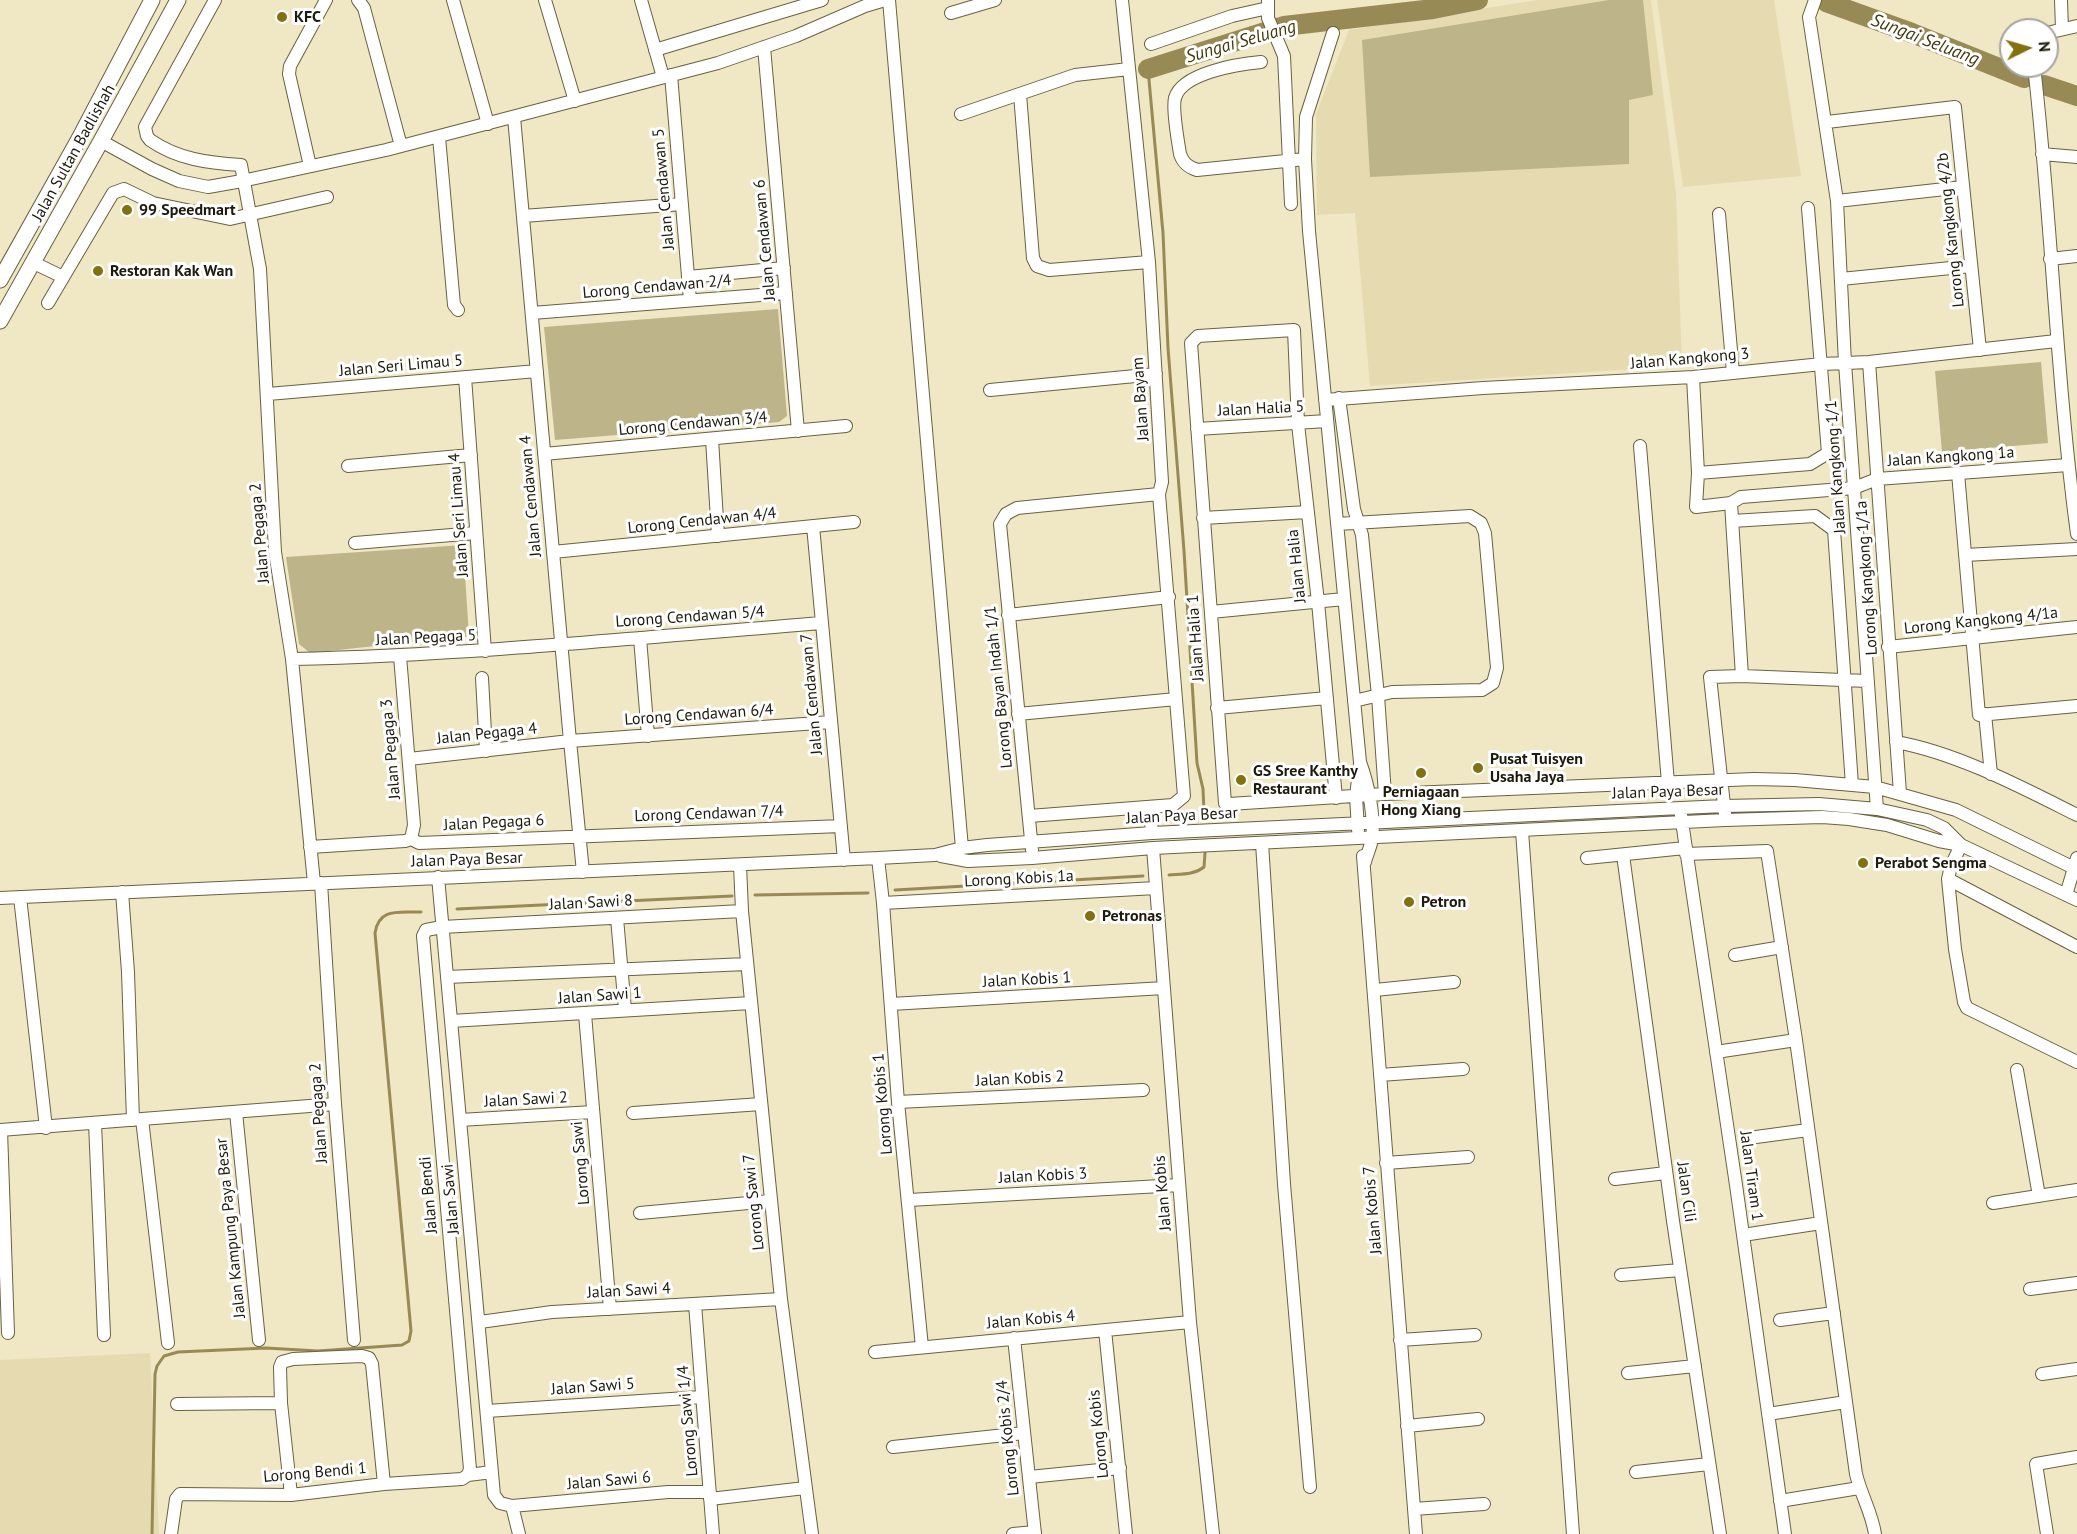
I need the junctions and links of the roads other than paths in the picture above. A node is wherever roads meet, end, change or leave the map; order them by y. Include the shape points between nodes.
1 (153, 0) edge
2 (178, 0) edge
3 (215, 0) edge
4 (326, 0) edge
5 (358, 0) edge
6 (453, 0) edge
7 (545, 0) edge
8 (641, 0) edge
9 (822, 0) edge
10 (887, 0) edge
11 (994, 0) edge
12 (1122, 0) edge
13 (2061, 0) edge
14 (864, 3) edge
15 (1814, 3) edge
16 (1268, 9) edge
17 (951, 13) dead end
18 (2077, 26) edge
19 (2062, 29) junction
20 (2059, 30) edge
21 (1333, 33) dead end
22 (1151, 44) dead end
23 (764, 47) junction
24 (656, 50) junction
25 (1261, 62) dead end
26 (1129, 69) junction
27 (667, 76) junction
28 (2036, 78) edge
29 (1020, 94) junction
30 (574, 101) junction
31 (961, 114) dead end
32 (514, 117) junction
33 (1827, 122) junction
34 (488, 124) junction
35 (439, 136) junction
36 (101, 141) junction
37 (401, 146) junction
38 (2042, 154) junction
39 (2077, 157) edge
40 (1305, 159) junction
41 (1289, 161) junction
42 (310, 166) junction
43 (242, 181) junction
44 (1963, 187) junction
45 (327, 197) dead end
46 (1837, 201) junction
47 (682, 204) junction
48 (1291, 204) dead end
49 (1808, 208) dead end
50 (1719, 214) dead end
51 (250, 215) junction
52 (523, 216) junction
53 (2077, 256) edge
54 (2050, 259) junction
55 (1149, 262) junction
56 (34, 263) junction
57 (1971, 266) junction
58 (784, 268) junction
59 (688, 276) junction
60 (63, 277) junction
61 (1840, 279) junction
62 (0, 280) edge
63 (786, 292) junction
64 (690, 300) junction
65 (48, 303) dead end
66 (458, 310) dead end
67 (532, 313) junction
68 (0, 321) edge
69 (1294, 330) joint
70 (2056, 341) junction
71 (1980, 350) junction
72 (1869, 362) junction
73 (1845, 363) junction
74 (1822, 364) junction
75 (537, 371) junction
76 (1732, 373) junction
77 (1156, 374) junction
78 (1693, 377) junction
79 (465, 378) junction
80 (990, 390) dead end
81 (268, 394) junction
82 (1339, 398) junction
83 (1325, 400) junction
84 (1327, 421) junction
85 (1298, 424) junction
86 (846, 426) dead end
87 (1197, 429) junction
88 (798, 431) junction
89 (712, 439) junction
90 (1640, 446) dead end
91 (544, 454) junction
92 (471, 455) junction
93 (2067, 465) junction
94 (348, 466) dead end
95 (1698, 473) junction
96 (1958, 473) junction
97 (1877, 479) junction
98 (1854, 488) junction
99 (1159, 494) junction
100 (1731, 503) junction
101 (1308, 512) junction
102 (1203, 518) junction
103 (1732, 521) junction
104 (854, 522) dead end
105 (1359, 522) junction
106 (1337, 524) junction
107 (813, 526) junction
108 (476, 534) junction
109 (2077, 534) edge
110 (718, 536) junction
111 (355, 543) dead end
112 (2077, 549) edge
113 (553, 552) junction
114 (1965, 555) junction
115 (1169, 597) junction
116 (1344, 599) junction
117 (1318, 602) junction
118 (1210, 612) junction
119 (1008, 615) junction
120 (822, 623) junction
121 (2077, 627) edge
122 (640, 638) junction
123 (1971, 639) junction
124 (561, 644) junction
125 (1888, 647) junction
126 (484, 651) junction
127 (400, 656) junction
128 (292, 659) junction
129 (1742, 676) junction
130 (482, 678) dead end
131 (1844, 679) junction
132 (1868, 681) junction
133 (1378, 696) junction
134 (1327, 698) junction
135 (1176, 699) junction
136 (1354, 701) junction
137 (2077, 706) edge
138 (1217, 708) junction
139 (1018, 714) junction
140 (1982, 714) junction
141 (831, 722) junction
142 (648, 735) junction
143 (570, 741) junction
144 (1896, 742) junction
145 (486, 751) junction
146 (409, 759) junction
147 (1991, 774) junction
148 (1720, 780) junction
149 (1668, 783) junction
150 (1852, 785) junction
151 (1875, 787) junction
152 (1900, 793) junction
153 (1385, 794) junction
154 (1363, 796) junction
155 (1336, 798) junction
156 (1724, 806) junction
157 (1150, 808) junction
158 (1680, 808) junction
159 (1877, 809) junction
160 (2077, 815) edge
161 (1029, 816) junction
162 (1725, 820) junction
163 (1371, 822) junction
164 (1682, 822) junction
165 (1358, 823) junction
166 (841, 826) junction
167 (1522, 831) junction
168 (1152, 833) junction
169 (579, 836) junction
170 (1372, 838) junction
171 (411, 839) junction
172 (1358, 839) junction
173 (1031, 842) junction
174 (1262, 843) junction
175 (1961, 845) junction
176 (310, 847) junction
177 (962, 848) junction
178 (1153, 848) junction
179 (1686, 851) junction
180 (935, 855) junction
181 (1623, 855) junction
182 (878, 858) junction
183 (1032, 858) junction
184 (1587, 858) dead end
185 (844, 860) junction
186 (2076, 863) edge
187 (740, 865) junction
188 (583, 872) junction
189 (1366, 872) junction
190 (438, 877) junction
191 (1948, 879) junction
192 (317, 883) junction
193 (1156, 888) junction
194 (122, 892) junction
195 (20, 897) junction
196 (2072, 897) edge
197 (0, 898) edge
198 (883, 903) junction
199 (742, 911) junction
200 (617, 918) junction
201 (442, 927) junction
202 (1782, 947) junction
203 (2077, 947) edge
204 (1735, 955) dead end
205 (747, 964) junction
206 (622, 970) junction
207 (447, 977) junction
208 (1454, 982) dead end
209 (1164, 988) junction
210 (1375, 990) junction
211 (751, 1003) junction
212 (891, 1004) junction
213 (625, 1010) junction
214 (585, 1014) junction
215 (451, 1021) junction
216 (1796, 1040) junction
217 (1716, 1052) junction
218 (2077, 1062) edge
219 (1463, 1068) dead end
220 (2017, 1070) dead end
221 (1380, 1075) junction
222 (1143, 1090) dead end
223 (898, 1102) junction
224 (335, 1104) junction
225 (761, 1104) junction
226 (236, 1112) junction
227 (593, 1112) junction
228 (633, 1113) dead end
229 (138, 1120) junction
230 (460, 1120) junction
231 (95, 1123) junction
232 (46, 1128) junction
233 (1, 1130) edge
234 (1808, 1130) junction
235 (1756, 1137) dead end
236 (1468, 1157) dead end
237 (1386, 1163) junction
238 (1666, 1173) junction
239 (1615, 1179) dead end
240 (1179, 1185) junction
241 (2077, 1190) edge
242 (2039, 1196) junction
243 (909, 1200) junction
244 (770, 1201) junction
245 (1993, 1203) dead end
246 (640, 1214) dead end
247 (1821, 1223) junction
248 (1743, 1235) junction
249 (1680, 1270) junction
250 (1621, 1275) dead end
251 (2077, 1283) edge
252 (2030, 1289) dead end
253 (781, 1299) junction
254 (695, 1304) junction
255 (610, 1310) junction
256 (1834, 1313) junction
257 (1780, 1320) dead end
258 (480, 1322) junction
259 (1190, 1322) junction
260 (1105, 1330) junction
261 (8, 1333) dead end
262 (104, 1335) dead end
263 (1475, 1335) dead end
264 (1014, 1338) junction
265 (259, 1340) dead end
266 (354, 1340) dead end
267 (1400, 1340) junction
268 (168, 1343) dead end
269 (922, 1347) junction
270 (875, 1352) dead end
271 (1695, 1366) junction
272 (2077, 1369) edge
273 (1628, 1373) dead end
274 (2042, 1374) dead end
275 (702, 1397) junction
276 (1846, 1402) junction
277 (281, 1403) junction
278 (177, 1404) dead end
279 (487, 1411) junction
280 (1768, 1414) junction
281 (1478, 1419) dead end
282 (1407, 1426) junction
283 (1024, 1433) junction
284 (893, 1447) dead end
285 (2077, 1457) edge
286 (1709, 1464) junction
287 (1119, 1468) junction
288 (492, 1472) junction
289 (1636, 1472) dead end
290 (468, 1475) junction
291 (1029, 1477) junction
292 (384, 1484) junction
293 (1310, 1487) dead end
294 (805, 1488) junction
295 (1859, 1488) junction
296 (291, 1495) junction
297 (710, 1495) junction
298 (1780, 1501) junction
299 (1485, 1504) dead end
300 (512, 1506) junction
301 (1414, 1509) junction
302 (1035, 1533) edge
303 (171, 1534) edge
304 (519, 1534) edge
305 (713, 1534) edge
306 (813, 1534) edge
307 (1013, 1534) edge
308 (1126, 1534) edge
309 (1213, 1534) edge
310 (1416, 1534) edge
311 (1573, 1534) edge
312 (1720, 1534) edge
313 (1785, 1534) edge
314 (1875, 1534) edge
315 (2047, 1534) edge

1 - 62 main road, Jalan Sultan Badlishah
2 - 36 main road, Jalan Sultan Badlishah
3 - 43 street, Jalan Pegaga 2 via 145,127 147,136 159,147 182,157 241,165
4 - 42 street via 289,74
5 - 37 street via 364,8
6 - 34 street
7 - 30 street
8 - 24 street, Jalan Cendawan 5
9 - 24 street
10 - 14 street
10 - 177 street
11 - 17 street
12 - 26 street, Jalan Bayam
13 - 19 street
14 - 23 street
15 - 33 street, Jalan Kangkong 1/1 via 1809,17
16 - 22 street via 1232,16
16 - 41 street via 1284,56
18 - 19 street
19 - 20 street
21 - 40 street via 1306,117
23 - 27 street
23 - 58 street, Jalan Cendawan 6
24 - 27 street, Jalan Cendawan 5
25 - 41 street via 1197,77 1178,90 1174,100 1179,154 1182,161 1197,170
26 - 29 street via 1075,75
26 - 55 street, Jalan Bayam
27 - 30 street
27 - 47 street, Jalan Cendawan 5
28 - 38 street
29 - 31 street
29 - 55 street via 1033,258 1037,266 1049,270
30 - 32 street
32 - 34 street
32 - 52 street, Jalan Cendawan 4
33 - 44 street, Lorong Kangkong 4/2b via 1955,107
33 - 46 street, Jalan Kangkong 1/1
34 - 35 street
35 - 37 street
35 - 66 street via 454,305
36 - 43 street via 180,181 208,187
36 - 56 main road, Jalan Sultan Badlishah
37 - 42 street
38 - 39 street
38 - 54 street
40 - 41 street
40 - 83 street
41 - 48 street
42 - 43 street
43 - 51 street, Jalan Pegaga 2
44 - 46 street
44 - 57 street, Lorong Kangkong 4/2b
45 - 51 street
46 - 61 street, Jalan Kangkong 1/1
47 - 52 street
47 - 59 street, Jalan Cendawan 5
49 - 74 street
50 - 76 street
51 - 60 street via 230,219 178,209 153,203 124,189 112,193
51 - 81 street, Jalan Pegaga 2 via 260,269
52 - 67 street, Jalan Cendawan 4
53 - 54 street
54 - 70 street
55 - 77 street, Jalan Bayam
56 - 60 street
56 - 68 main road, Jalan Sultan Badlishah
57 - 61 street
57 - 71 street, Lorong Kangkong 4/2b
58 - 59 street
58 - 63 street, Jalan Cendawan 6
59 - 64 street, Jalan Cendawan 5
60 - 65 street
61 - 73 street, Jalan Kangkong 1/1
63 - 64 street, Lorong Cendawan 2/4
63 - 88 street, Jalan Cendawan 6
64 - 67 street, Lorong Cendawan 2/4
67 - 75 street, Jalan Cendawan 4
69 - 85 street, Jalan Halia
69 - 87 street, Jalan Halia 1 via 1194,338 1191,343
70 - 71 street, Jalan Kangkong 3
70 - 93 street
71 - 72 street, Jalan Kangkong 3
72 - 73 street, Jalan Kangkong 3
72 - 97 street, Lorong Kangkong 1/1a
73 - 74 street, Jalan Kangkong 3
73 - 98 street, Jalan Kangkong 1/1
74 - 76 street, Jalan Kangkong 3
74 - 95 street via 1828,453 1810,464
75 - 79 street, Jalan Seri Limau 5
75 - 91 street, Jalan Cendawan 4
76 - 78 street, Jalan Kangkong 3
77 - 80 street
77 - 99 street, Jalan Bayam via 1162,482
78 - 82 street, Jalan Kangkong 3
78 - 95 street
79 - 81 street, Jalan Seri Limau 5
79 - 92 street, Jalan Seri Limau 4
81 - 128 street, Jalan Pegaga 2 via 275,552
82 - 83 street, Jalan Kangkong 3
82 - 105 street
83 - 84 street
84 - 85 street, Jalan Halia 5
84 - 106 street
85 - 87 street, Jalan Halia 5
85 - 101 street, Jalan Halia
86 - 88 street, Lorong Cendawan 3/4
87 - 102 street, Jalan Halia 1
88 - 89 street, Lorong Cendawan 3/4
89 - 91 street, Lorong Cendawan 3/4
89 - 110 street
90 - 149 street
91 - 113 street, Jalan Cendawan 4
92 - 94 street
92 - 108 street, Jalan Seri Limau 4
93 - 96 street, Jalan Kangkong 1a
93 - 109 street
95 - 100 street, Jalan Kangkong 1a via 1696,507
96 - 97 street, Jalan Kangkong 1a
96 - 114 street
97 - 98 street, Jalan Kangkong 1a
97 - 125 street, Lorong Kangkong 1/1a
98 - 100 street, Jalan Kangkong 1a via 1741,496
98 - 132 street, Jalan Kangkong 1/1
99 - 115 street, Jalan Bayam
99 - 119 street, Lorong Bayan Indah 1/1 via 1017,508 1006,514 1000,524
100 - 103 street
101 - 102 street
101 - 117 street, Jalan Halia
102 - 118 street, Jalan Halia 1
103 - 129 street
103 - 131 street via 1815,516 1834,530
104 - 107 street, Lorong Cendawan 4/4
105 - 106 street
105 - 133 street
105 - 133 street via 1470,516 1481,523 1485,533 1497,668 1493,683 1482,690 1392,692
106 - 116 street
107 - 110 street, Lorong Cendawan 4/4
107 - 120 street, Jalan Cendawan 7
108 - 111 street
108 - 126 street, Jalan Seri Limau 4
110 - 113 street, Lorong Cendawan 4/4
112 - 114 street
113 - 124 street, Jalan Cendawan 4
114 - 123 street
115 - 119 street
115 - 135 street, Jalan Bayam
116 - 117 street
116 - 136 street
117 - 118 street
117 - 134 street, Jalan Halia
118 - 138 street, Jalan Halia 1
119 - 139 street, Lorong Bayan Indah 1/1
120 - 122 street, Lorong Cendawan 5/4
120 - 141 street, Jalan Cendawan 7
121 - 123 street, Lorong Kangkong 4/1a
122 - 124 street, Lorong Cendawan 5/4
122 - 142 street
123 - 125 street, Lorong Kangkong 4/1a
123 - 140 street
124 - 126 street, Jalan Pegaga 5
124 - 143 street, Jalan Cendawan 4
125 - 144 street, Lorong Kangkong 1/1a
126 - 127 street, Jalan Pegaga 5
127 - 128 street, Jalan Pegaga 5
127 - 146 street, Jalan Pegaga 3
128 - 176 street, Jalan Pegaga 2
129 - 131 street
129 - 148 street via 1710,677
130 - 145 street
131 - 132 street
131 - 150 street
132 - 151 street, Jalan Kangkong 1/1
133 - 136 street
133 - 153 street
134 - 138 street
134 - 155 street, Jalan Halia
135 - 139 street
135 - 157 street, Jalan Bayam via 1184,796 1173,806
136 - 154 street
137 - 140 street
138 - 155 street, Jalan Halia 1 via 1225,803
139 - 161 street, Lorong Bayan Indah 1/1
140 - 147 street
141 - 142 street, Lorong Cendawan 6/4
141 - 166 street, Jalan Cendawan 7
142 - 143 street, Lorong Cendawan 6/4
143 - 145 street, Jalan Pegaga 4
143 - 169 street, Jalan Cendawan 4
144 - 147 street via 1925,747
144 - 152 street, Lorong Kangkong 1/1a
145 - 146 street, Jalan Pegaga 4
146 - 171 street, Jalan Pegaga 3 via 414,825
147 - 160 street
148 - 149 street, Jalan Halia 1
148 - 150 street, Jalan Halia 1
148 - 156 street
149 - 153 street, Jalan Halia 1
150 - 151 street, Jalan Halia 1
151 - 152 street, Jalan Halia 1
151 - 159 street, Jalan Kangkong 1/1
152 - 186 street, Jalan Halia 1 via 1956,810
153 - 154 street, Jalan Halia 1
154 - 155 street, Jalan Halia 1
154 - 163 street, Jalan Kobis 7
154 - 165 street, Jalan Kobis 7
156 - 158 street, Jalan Paya Besar
156 - 159 street, Jalan Paya Besar via 1820,804
156 - 162 street
157 - 161 street
157 - 168 street
158 - 163 street, Jalan Paya Besar
158 - 164 street, Jalan Tiram 1
159 - 175 street, Jalan Paya Besar via 1927,820 1944,828
161 - 173 street, Lorong Bayan Indah 1/1
162 - 164 street, Jalan Paya Besar
162 - 175 street, Jalan Paya Besar via 1849,819
163 - 165 street, Jalan Paya Besar
163 - 170 street, Jalan Kobis 7
164 - 167 street, Jalan Paya Besar
164 - 179 street, Jalan Tiram 1
165 - 168 street, Jalan Paya Besar
165 - 172 street, Jalan Kobis 7
166 - 169 street, Lorong Cendawan 7/4
166 - 185 street, Jalan Cendawan 7
167 - 170 street, Jalan Paya Besar
167 - 311 street
168 - 173 street, Jalan Paya Besar
169 - 171 street, Jalan Pegaga 6 via 419,843
169 - 188 street, Jalan Cendawan 4
170 - 172 street, Jalan Paya Besar
170 - 189 street, Jalan Kobis 7
171 - 176 street, Jalan Pegaga 6
172 - 174 street, Jalan Paya Besar
172 - 189 street, Jalan Kobis 7
173 - 177 street, Jalan Paya Besar
173 - 183 street, Lorong Bayan Indah 1/1
174 - 178 street, Jalan Paya Besar
174 - 293 street via 1283,1173
175 - 191 street
175 - 196 street, Jalan Paya Besar
176 - 192 street, Jalan Pegaga 2
177 - 180 street, Jalan Paya Besar
178 - 183 street, Jalan Paya Besar
178 - 193 street, Jalan Kobis
179 - 181 street
179 - 202 street via 1767,851
179 - 217 street, Jalan Tiram 1
180 - 182 street, Jalan Paya Besar
180 - 183 street, Jalan Paya Besar via 968,861
181 - 184 street
181 - 238 street, Jalan Cili
182 - 185 street, Jalan Paya Besar
182 - 198 street, Lorong Kobis 1
185 - 187 street, Jalan Paya Besar
186 - 196 street
187 - 188 street, Jalan Paya Besar
187 - 199 street, Lorong Sawi 7
188 - 190 street, Jalan Paya Besar
189 - 210 street, Jalan Kobis 7
190 - 192 street, Jalan Paya Besar
190 - 201 street, Jalan Sawi
191 - 203 street
191 - 218 street via 1955,949 1967,1008
192 - 194 street, Jalan Paya Besar
192 - 224 street, Jalan Pegaga 2
193 - 198 street, Lorong Kobis 1a
193 - 209 street, Jalan Kobis
194 - 195 street, Jalan Paya Besar
194 - 229 street
195 - 197 street, Jalan Paya Besar
195 - 232 street
198 - 212 street, Lorong Kobis 1
199 - 200 street, Jalan Sawi 8
199 - 205 street, Lorong Sawi 7
200 - 201 street, Jalan Sawi 8
200 - 206 street
201 - 207 street, Jalan Sawi
201 - 290 street, Jalan Bendi via 426,930 423,957
202 - 204 street
202 - 216 street
205 - 206 street
205 - 211 street, Lorong Sawi 7
206 - 207 street
206 - 213 street
207 - 215 street, Jalan Sawi
208 - 210 street
209 - 212 street, Jalan Kobis 1
209 - 240 street, Jalan Kobis
210 - 221 street, Jalan Kobis 7
211 - 213 street, Jalan Sawi 1
211 - 225 street, Lorong Sawi 7
212 - 223 street, Lorong Kobis 1
213 - 214 street, Jalan Sawi 1
214 - 215 street, Jalan Sawi 1
214 - 227 street, Lorong Sawi
215 - 230 street, Jalan Sawi
216 - 217 street
216 - 234 street
217 - 248 street, Jalan Tiram 1
219 - 221 street
220 - 242 street
221 - 237 street, Jalan Kobis 7
222 - 223 street, Jalan Kobis 2
223 - 243 street, Lorong Kobis 1
224 - 226 street
224 - 266 street, Jalan Pegaga 2
225 - 228 street
225 - 244 street, Lorong Sawi 7
226 - 229 street
226 - 265 street, Jalan Kampung Paya Besar
227 - 230 street, Jalan Sawi 2
227 - 255 street, Lorong Sawi
229 - 231 street
229 - 268 street
230 - 258 street, Jalan Sawi
231 - 232 street
231 - 262 street
232 - 233 street
233 - 261 street
234 - 235 street
234 - 247 street
236 - 237 street
237 - 267 street, Jalan Kobis 7
238 - 239 street
238 - 249 street, Jalan Cili
240 - 243 street, Jalan Kobis 3
240 - 259 street, Jalan Kobis
241 - 242 street
242 - 245 street
243 - 269 street, Lorong Kobis 1
244 - 246 street
244 - 253 street, Lorong Sawi 7
247 - 248 street
247 - 256 street
248 - 280 street, Jalan Tiram 1
249 - 250 street
249 - 271 street, Jalan Cili
251 - 252 street
253 - 254 street, Jalan Sawi 4
253 - 294 street, Lorong Sawi 7
254 - 255 street, Jalan Sawi 4
254 - 275 street, Lorong Sawi 1/4
255 - 258 street, Jalan Sawi 4 via 552,1312
256 - 257 street
256 - 276 street
258 - 279 street, Jalan Sawi
259 - 260 street, Jalan Kobis 4
259 - 309 street, Jalan Kobis
260 - 264 street, Jalan Kobis 4
260 - 287 street, Lorong Kobis
263 - 267 street
264 - 269 street, Jalan Kobis 4
264 - 283 street, Lorong Kobis 2/4
267 - 282 street, Jalan Kobis 7
269 - 270 street, Jalan Kobis 4
271 - 273 street
271 - 286 street, Jalan Cili
272 - 274 street
275 - 279 street, Jalan Sawi 5
275 - 297 street, Lorong Sawi 1/4
276 - 280 street
276 - 295 street
277 - 278 street
277 - 292 street via 282,1362 369,1358
277 - 296 street
279 - 288 street, Jalan Sawi
280 - 298 street, Jalan Tiram 1
281 - 282 street
282 - 301 street, Jalan Kobis 7
283 - 284 street
283 - 291 street, Lorong Kobis 2/4
285 - 315 street via 2036,1464
286 - 289 street
286 - 312 street, Jalan Cili
287 - 291 street
287 - 308 street, Lorong Kobis
288 - 290 street, Lorong Bendi 1
288 - 300 street, Jalan Sawi via 494,1495 500,1503
290 - 292 street, Lorong Bendi 1 via 462,1479
291 - 302 street, Lorong Kobis 2/4
292 - 296 street, Lorong Bendi 1
294 - 297 street, Jalan Sawi 6
294 - 306 street, Lorong Sawi 7
295 - 298 street
295 - 314 street via 1872,1516
296 - 303 street, Lorong Bendi 1 via 180,1494
297 - 300 street, Jalan Sawi 6 via 668,1492
297 - 305 street, Lorong Sawi 1/4
298 - 313 street, Jalan Tiram 1
299 - 301 street
300 - 304 street
301 - 310 street, Jalan Kobis 7
302 - 307 street

